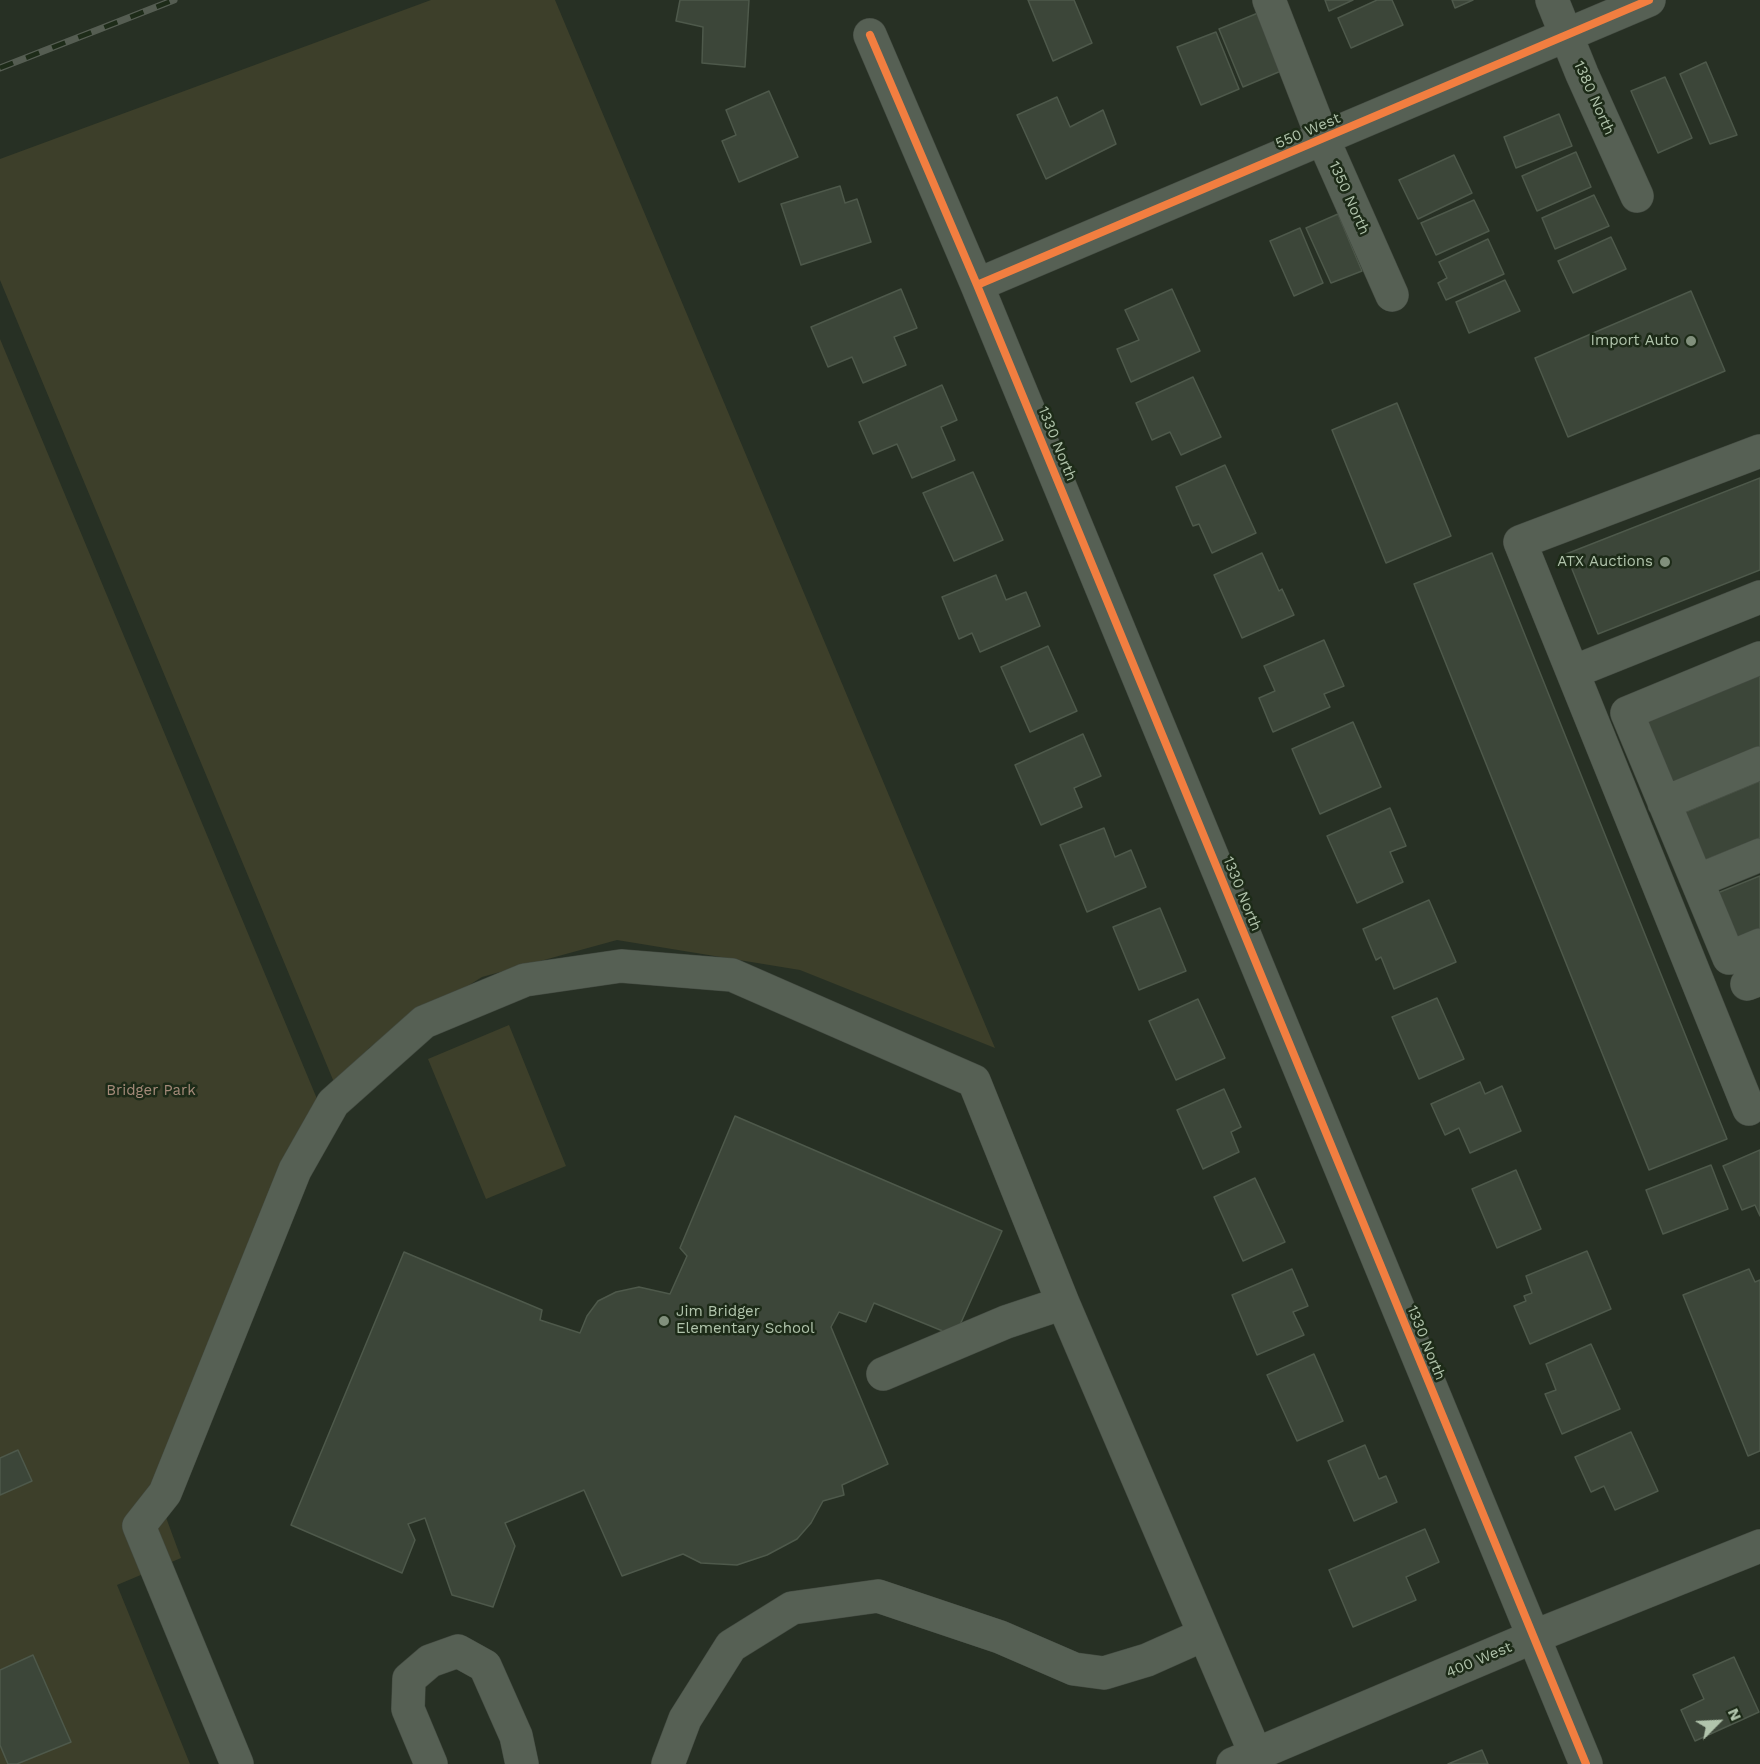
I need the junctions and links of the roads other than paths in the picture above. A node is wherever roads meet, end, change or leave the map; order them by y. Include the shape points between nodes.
1 (1269, 0) edge
2 (1552, 0) edge
3 (1649, 0) edge
4 (870, 35) dead end
5 (1566, 35) junction
6 (1323, 139) junction
7 (1637, 196) dead end
8 (977, 285) junction
9 (1392, 295) dead end
10 (1760, 451) edge
11 (1760, 597) edge
12 (1760, 658) edge
13 (1573, 672) junction
14 (1760, 763) edge
15 (1664, 802) junction
16 (1760, 855) edge
17 (1697, 881) junction
18 (1760, 945) edge
19 (1749, 1108) dead end
20 (1063, 1303) junction
21 (883, 1374) dead end
22 (1760, 1546) edge
23 (1203, 1635) junction
24 (1533, 1637) junction
25 (1244, 1759) edge
26 (237, 1764) edge
27 (431, 1764) edge
28 (522, 1764) edge
29 (668, 1764) edge
30 (1586, 1764) edge

1 - 6 street, 1350 North
2 - 5 street, 1380 North
3 - 5 street, 550 West
4 - 8 street, 1330 North
5 - 6 street, 550 West
5 - 7 street, 1380 North
6 - 8 street, 550 West
6 - 9 street, 1350 North
8 - 24 street, 1330 North
10 - 13 street via 1521,542
11 - 13 street
12 - 15 street via 1628,713
13 - 19 street
14 - 15 street
15 - 17 street
16 - 17 street
17 - 18 street via 1729,958
20 - 21 street via 1006,1322
20 - 23 street
20 - 26 street via 974,1081 732,975 621,966 525,980 424,1022 333,1103 327,1113 295,1170 165,1493 139,1526
22 - 24 street, 400 West
23 - 25 street
23 - 29 street via 1147,1660 1104,1673 1074,1669 1000,1637 878,1596 792,1608 731,1646 685,1719
24 - 25 street, 400 West
24 - 30 street, 1330 North
27 - 28 street via 408,1709 409,1679 430,1661 458,1652 484,1666 516,1736

